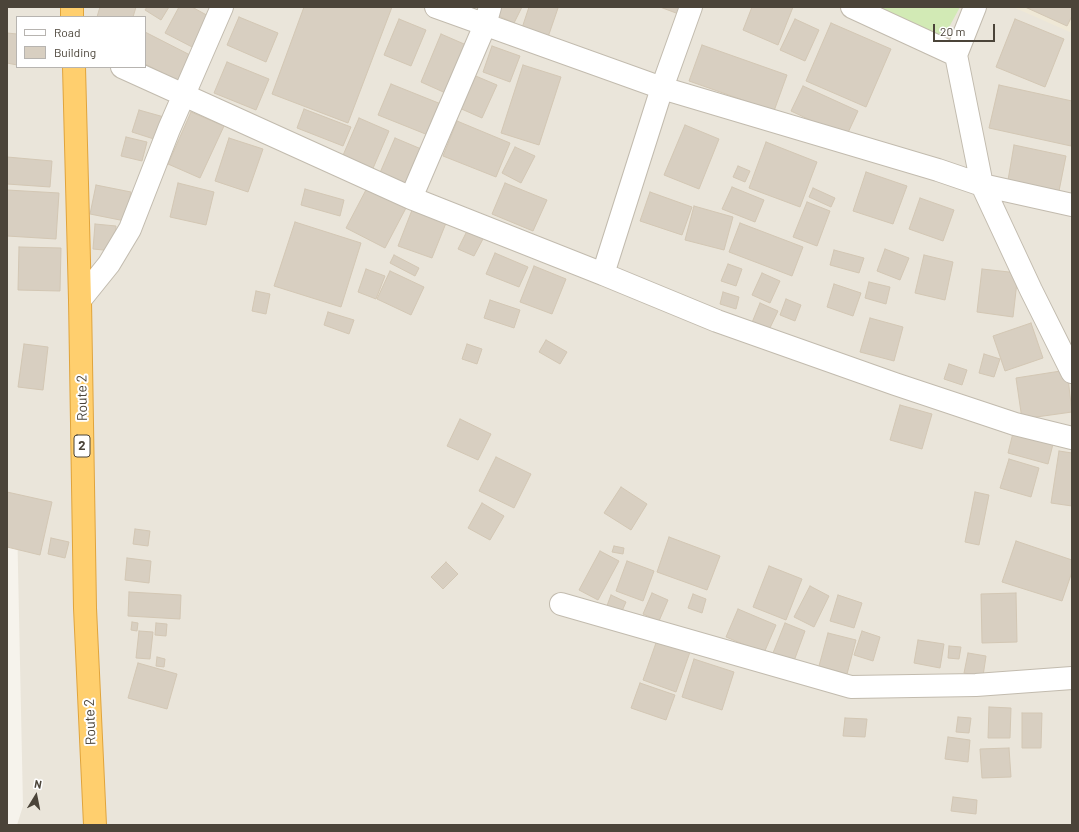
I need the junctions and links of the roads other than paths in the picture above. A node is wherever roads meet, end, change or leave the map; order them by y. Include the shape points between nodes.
1 (222, 7) edge
2 (436, 7) edge
3 (691, 7) edge
4 (852, 7) edge
5 (975, 7) edge
6 (487, 16) edge
7 (956, 54) junction
8 (74, 68) edge
9 (124, 68) edge
10 (662, 88) junction
11 (184, 95) junction
12 (982, 186) junction
13 (411, 198) junction
14 (1072, 206) edge
15 (603, 274) junction
16 (80, 300) junction
17 (1072, 372) edge
18 (1072, 438) edge
19 (561, 604) dead end
20 (1072, 678) edge
21 (95, 825) edge

1 - 11 street
2 - 6 street
3 - 10 street
4 - 7 street
5 - 7 street
6 - 10 street
6 - 13 street
7 - 12 street
8 - 16 highway, Route 2 / 2
9 - 11 street
10 - 12 street via 938,170
10 - 15 street
11 - 13 street
11 - 16 street via 130,229 109,264
12 - 14 street
12 - 17 street
13 - 15 street
15 - 18 street via 717,321 895,384 1015,424
16 - 21 highway, Route 2 / 2 via 85,608
19 - 20 street via 851,687 976,685

